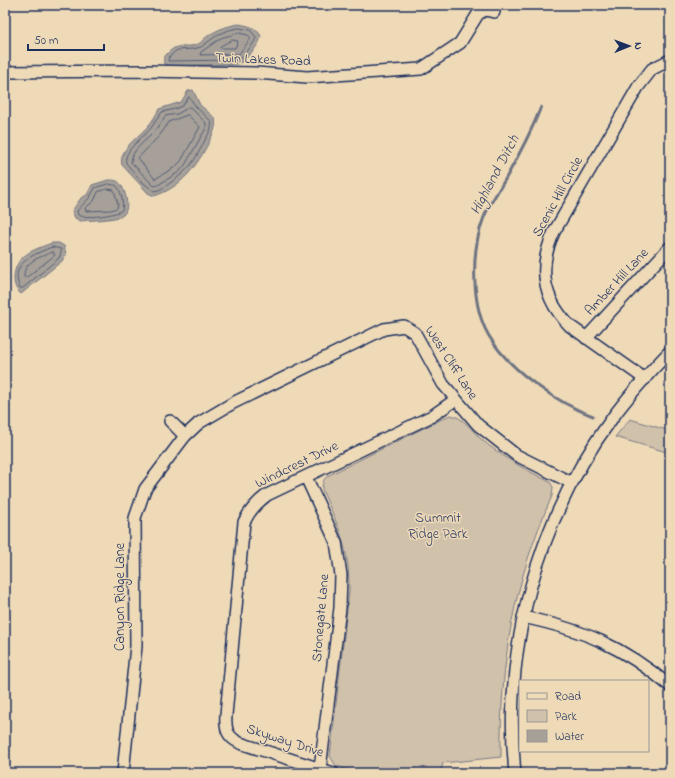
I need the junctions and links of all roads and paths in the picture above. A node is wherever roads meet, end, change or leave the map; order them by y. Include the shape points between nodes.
1 (494, 12) dead end
2 (670, 60) edge
3 (5, 72) edge
4 (670, 247) edge
5 (404, 326) joint
6 (586, 338) junction
7 (670, 351) edge
8 (645, 379) junction
9 (455, 400) junction
10 (170, 421) dead end
11 (185, 436) junction
12 (306, 477) junction
13 (572, 483) junction
14 (523, 617) junction
15 (670, 686) edge
16 (229, 736) joint
17 (320, 769) junction
18 (123, 773) edge
19 (333, 773) edge
20 (515, 773) edge

1 - 3 street, Twin Lakes Road via 484,10 478,14 460,43 421,69 307,77 256,73 142,71
2 - 6 street, Scenic Hill Circle via 652,69 638,87 547,246 544,275 553,304 570,326
4 - 6 street, Amber Hill Lane
5 - 9 street, West Cliff Lane via 415,333 443,384
5 - 11 street, Canyon Ridge Lane via 384,329 233,403 199,423
6 - 8 street, Scenic Hill Circle
7 - 8 street
8 - 13 street via 612,418
9 - 12 street, Windcrest Drive via 432,416
9 - 13 street, West Cliff Lane via 500,444
10 - 11 street
11 - 18 street, Canyon Ridge Lane via 145,489 135,518 136,646
12 - 16 street, Windcrest Drive via 257,502 244,522 226,715 226,731
12 - 17 street, Stonegate Lane via 336,542 342,575
13 - 14 street via 541,554
14 - 15 street via 563,626 604,641 640,662
14 - 20 street via 513,700
16 - 17 street, Skyway Drive via 240,743
17 - 19 street, Skyway Drive

